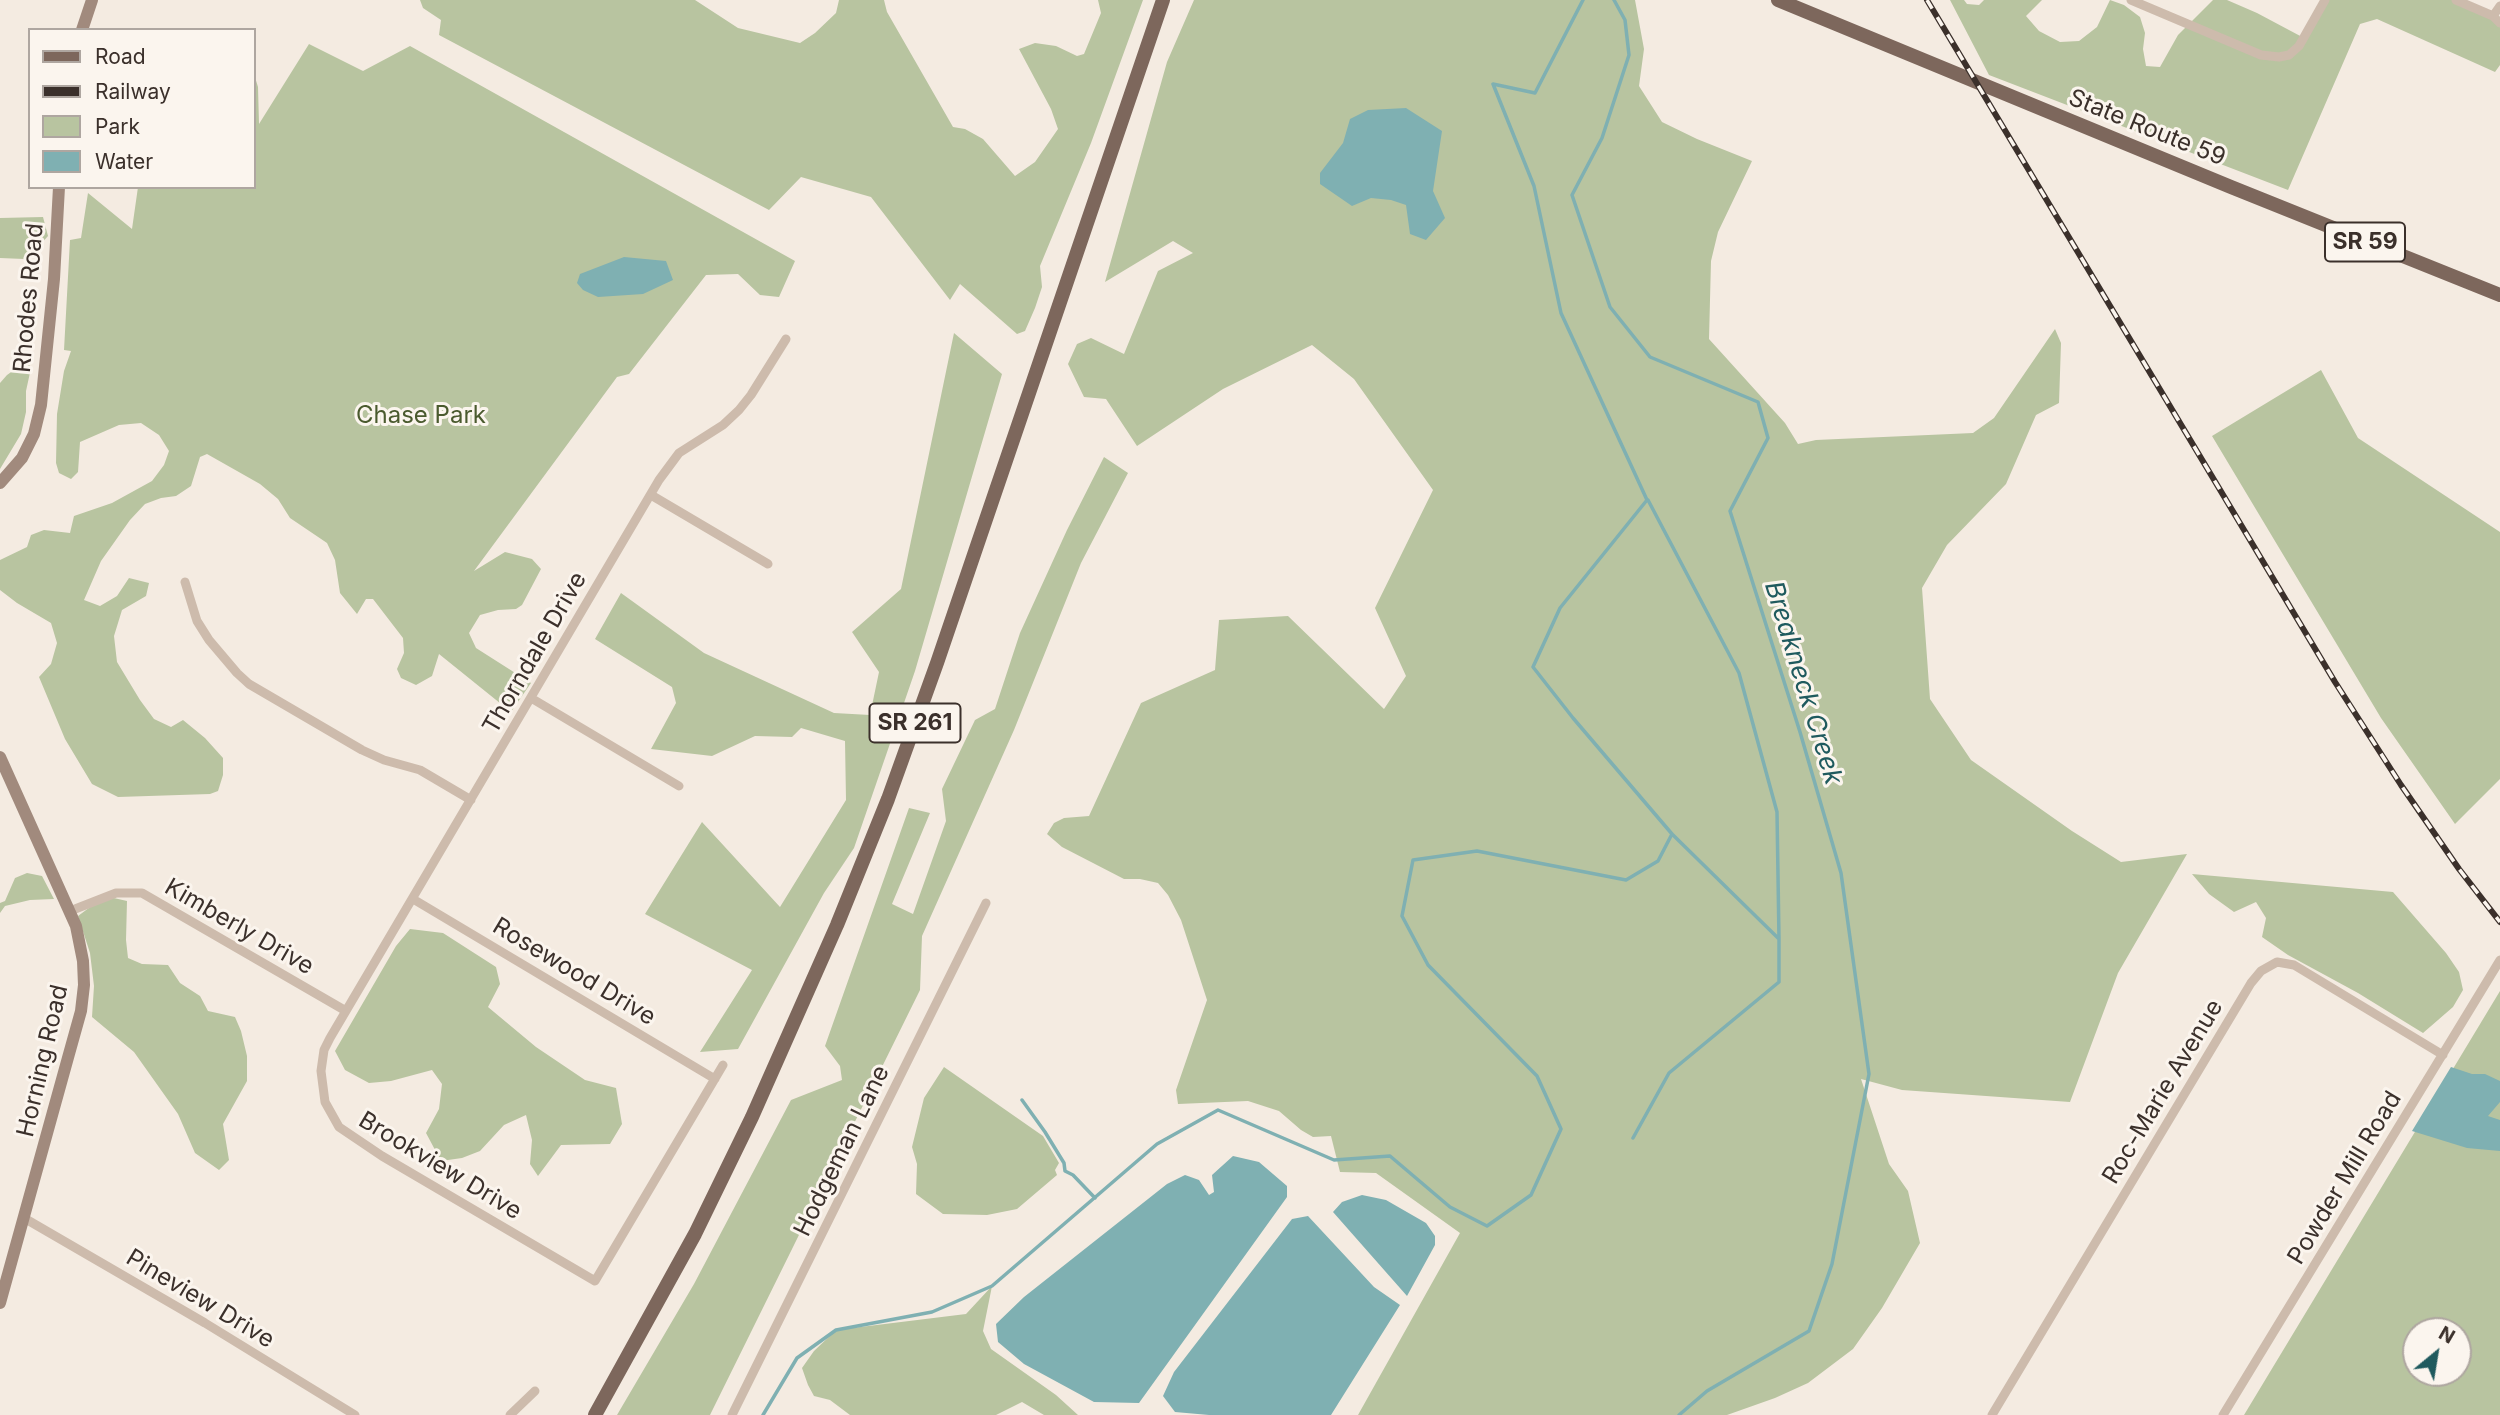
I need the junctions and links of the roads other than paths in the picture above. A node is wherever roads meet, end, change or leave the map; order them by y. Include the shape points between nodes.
1 (92, 0) edge
2 (1163, 0) edge
3 (1778, 0) edge
4 (2131, 0) edge
5 (2325, 0) edge
6 (2456, 0) edge
7 (2500, 6) edge
8 (2497, 20) edge
9 (83, 28) edge
10 (59, 189) edge
11 (2500, 295) edge
12 (786, 339) dead end
13 (0, 483) edge
14 (651, 495) junction
15 (768, 564) dead end
16 (185, 582) dead end
17 (531, 698) junction
18 (0, 757) edge
19 (3, 772) edge
20 (680, 786) dead end
21 (471, 800) junction
22 (413, 899) junction
23 (986, 903) dead end
24 (70, 911) junction
25 (2500, 960) edge
26 (346, 1011) junction
27 (2443, 1055) junction
28 (723, 1065) dead end
29 (715, 1079) junction
30 (24, 1218) junction
31 (0, 1303) edge
32 (535, 1391) dead end
33 (355, 1415) edge
34 (510, 1415) edge
35 (595, 1415) edge
36 (732, 1415) edge
37 (1992, 1415) edge
38 (2223, 1415) edge

1 - 9 street
2 - 35 main road, SR 261 via 888,799 752,1117 695,1234
3 - 11 main road, State Route 59 / SR 59
4 - 5 street via 2261,55 2278,57 2300,46
6 - 8 street
7 - 8 street
10 - 13 street, Rhodes Road via 41,405 22,458
12 - 14 street, Thorndale Drive via 740,410 679,453
14 - 15 street
14 - 17 street, Thorndale Drive
16 - 21 street via 197,621 249,684 362,750 421,770
17 - 20 street
17 - 21 street, Thorndale Drive
18 - 19 street, Horning Road
19 - 24 street, Horning Road
21 - 22 street, Thorndale Drive
22 - 26 street, Thorndale Drive
22 - 29 street, Rosewood Drive
23 - 36 street, Hodgeman Lane
24 - 26 street, Kimberly Drive via 116,893 142,893
24 - 30 street, Horning Road via 83,961 81,1011
25 - 27 street, Powder Mill Road
26 - 29 street, Brookview Drive via 324,1050 321,1071 325,1102 339,1127 595,1281
27 - 37 street, Roc-Marie Avenue via 2294,965 2277,962 2266,966
27 - 38 street, Powder Mill Road
28 - 29 street
30 - 31 street, Horning Road
30 - 33 street, Pineview Drive
32 - 34 street

